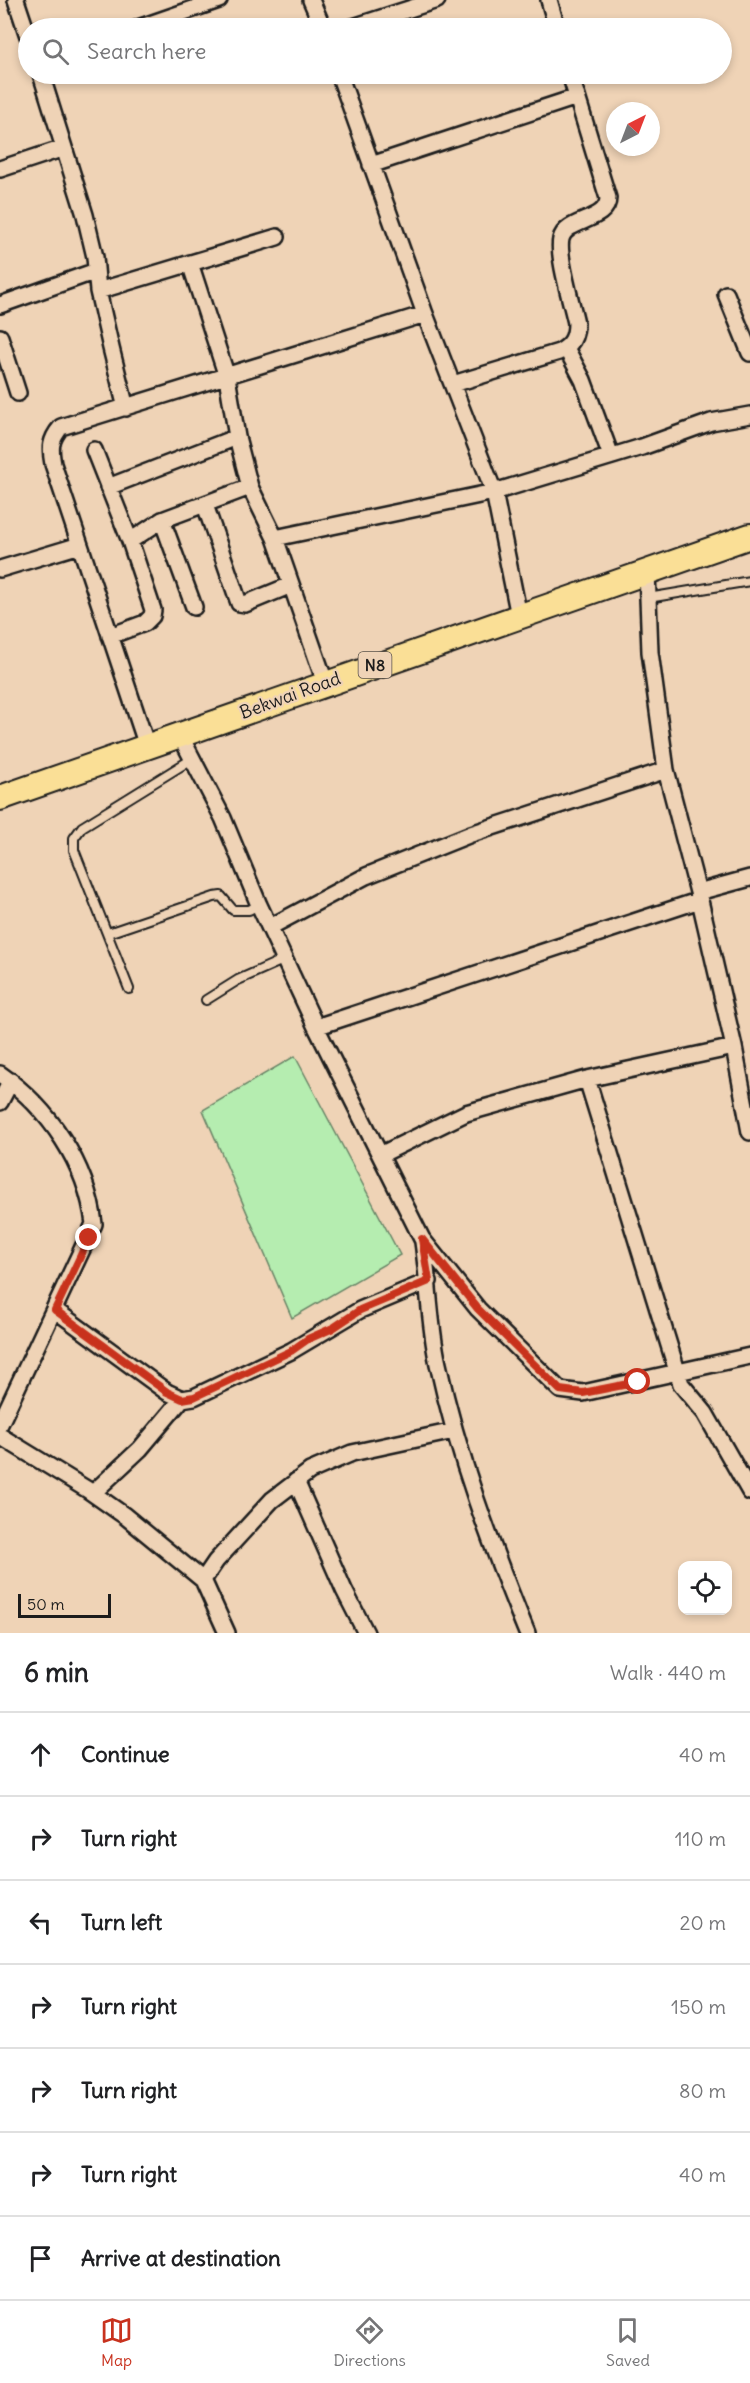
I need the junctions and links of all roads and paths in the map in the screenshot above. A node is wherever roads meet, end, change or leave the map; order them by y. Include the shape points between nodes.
1 (16, 0) edge
2 (219, 0) edge
3 (311, 0) edge
4 (437, 0) edge
5 (549, 0) edge
6 (22, 18) edge
7 (167, 18) edge
8 (319, 18) edge
9 (381, 18) edge
10 (554, 18) edge
11 (44, 84) edge
12 (343, 84) edge
13 (573, 84) edge
14 (577, 97) junction
15 (64, 148) junction
16 (371, 165) junction
17 (0, 169) edge
18 (278, 237) dead end
19 (190, 263) junction
20 (96, 271) junction
21 (99, 291) junction
22 (726, 294) dead end
23 (0, 305) edge
24 (425, 314) junction
25 (0, 337) edge
26 (566, 348) junction
27 (750, 353) edge
28 (227, 377) junction
29 (453, 384) junction
30 (18, 393) dead end
31 (126, 408) junction
32 (750, 415) edge
33 (237, 437) junction
34 (94, 450) dead end
35 (611, 456) junction
36 (108, 487) junction
37 (250, 487) junction
38 (494, 492) junction
39 (205, 505) junction
40 (162, 520) junction
41 (750, 536) edge
42 (275, 538) junction
43 (130, 541) junction
44 (80, 545) junction
45 (0, 569) edge
46 (646, 571) junction
47 (750, 581) edge
48 (291, 585) junction
49 (648, 598) junction
50 (194, 607) dead end
51 (519, 616) junction
52 (110, 636) junction
53 (325, 682) junction
54 (180, 735) junction
55 (147, 746) junction
56 (192, 759) junction
57 (666, 770) junction
58 (0, 798) edge
59 (750, 878) edge
60 (699, 896) junction
61 (260, 905) junction
62 (270, 927) junction
63 (108, 933) junction
64 (285, 959) junction
65 (129, 989) dead end
66 (206, 1000) dead end
67 (316, 1027) junction
68 (734, 1047) junction
69 (5, 1078) edge
70 (587, 1079) junction
71 (0, 1102) edge
72 (750, 1130) edge
73 (380, 1155) junction
74 (422, 1239) junction
75 (429, 1281) junction
76 (55, 1310) junction
77 (750, 1356) edge
78 (676, 1371) junction
79 (182, 1399) junction
80 (0, 1424) edge
81 (454, 1431) junction
82 (0, 1436) edge
83 (296, 1481) junction
84 (750, 1492) edge
85 (93, 1493) junction
86 (203, 1580) junction
87 (227, 1633) edge
88 (366, 1633) edge
89 (526, 1633) edge

1 - 6 street
2 - 7 street
3 - 8 street
4 - 9 street
5 - 10 street
11 - 15 street
12 - 16 street
13 - 14 street
14 - 16 street
14 - 26 street via 608,203 561,238 576,323 576,333
15 - 17 street
15 - 20 street via 85,215
16 - 24 street
18 - 19 street
19 - 21 street
19 - 28 street
20 - 21 street
20 - 23 street
21 - 31 street
22 - 27 street
24 - 28 street
24 - 29 street
25 - 30 street
26 - 29 street
26 - 35 street via 583,380
28 - 31 street
28 - 33 street
29 - 38 street
31 - 44 street via 62,427 53,437 53,464
32 - 35 street via 711,422
33 - 36 street
33 - 37 street
34 - 36 street
35 - 38 street
36 - 43 street
37 - 39 street
37 - 42 street
38 - 42 street
38 - 51 street
39 - 40 street
39 - 48 street via 238,603 245,604
40 - 43 street
40 - 50 street
41 - 46 highway, Bekwai Road / N8
42 - 48 street
43 - 52 street via 152,616
44 - 45 street
44 - 52 street
46 - 49 street
46 - 51 highway, Bekwai Road / N8
47 - 49 lane
48 - 53 street
49 - 57 street via 650,652
51 - 53 highway, Bekwai Road / N8
52 - 55 street
53 - 54 highway, Bekwai Road / N8
54 - 55 highway, Bekwai Road / N8
54 - 56 street
55 - 58 highway, Bekwai Road / N8
56 - 61 street via 223,818
56 - 63 lane via 82,827 74,838 74,850
57 - 60 street
57 - 62 street via 471,834 366,876
59 - 60 street
60 - 67 street
60 - 68 street
61 - 62 street
61 - 63 lane via 233,910 221,897 213,897
62 - 64 street
63 - 65 lane
64 - 66 lane via 238,980
64 - 67 street
67 - 73 street
68 - 70 street
68 - 72 street
69 - 71 street
69 - 76 street via 53,1124 77,1168 93,1212 89,1238
70 - 73 street via 466,1113
70 - 78 street
73 - 74 street
74 - 75 street
74 - 78 street via 478,1309 560,1390 583,1393
75 - 79 street via 360,1310 254,1370
75 - 81 street via 437,1362
76 - 79 street
76 - 80 street
77 - 78 street
78 - 84 street
79 - 85 street via 140,1449
81 - 83 street via 352,1454
81 - 89 street
82 - 85 street
83 - 86 street via 272,1500
83 - 88 street
85 - 86 street
86 - 87 street

